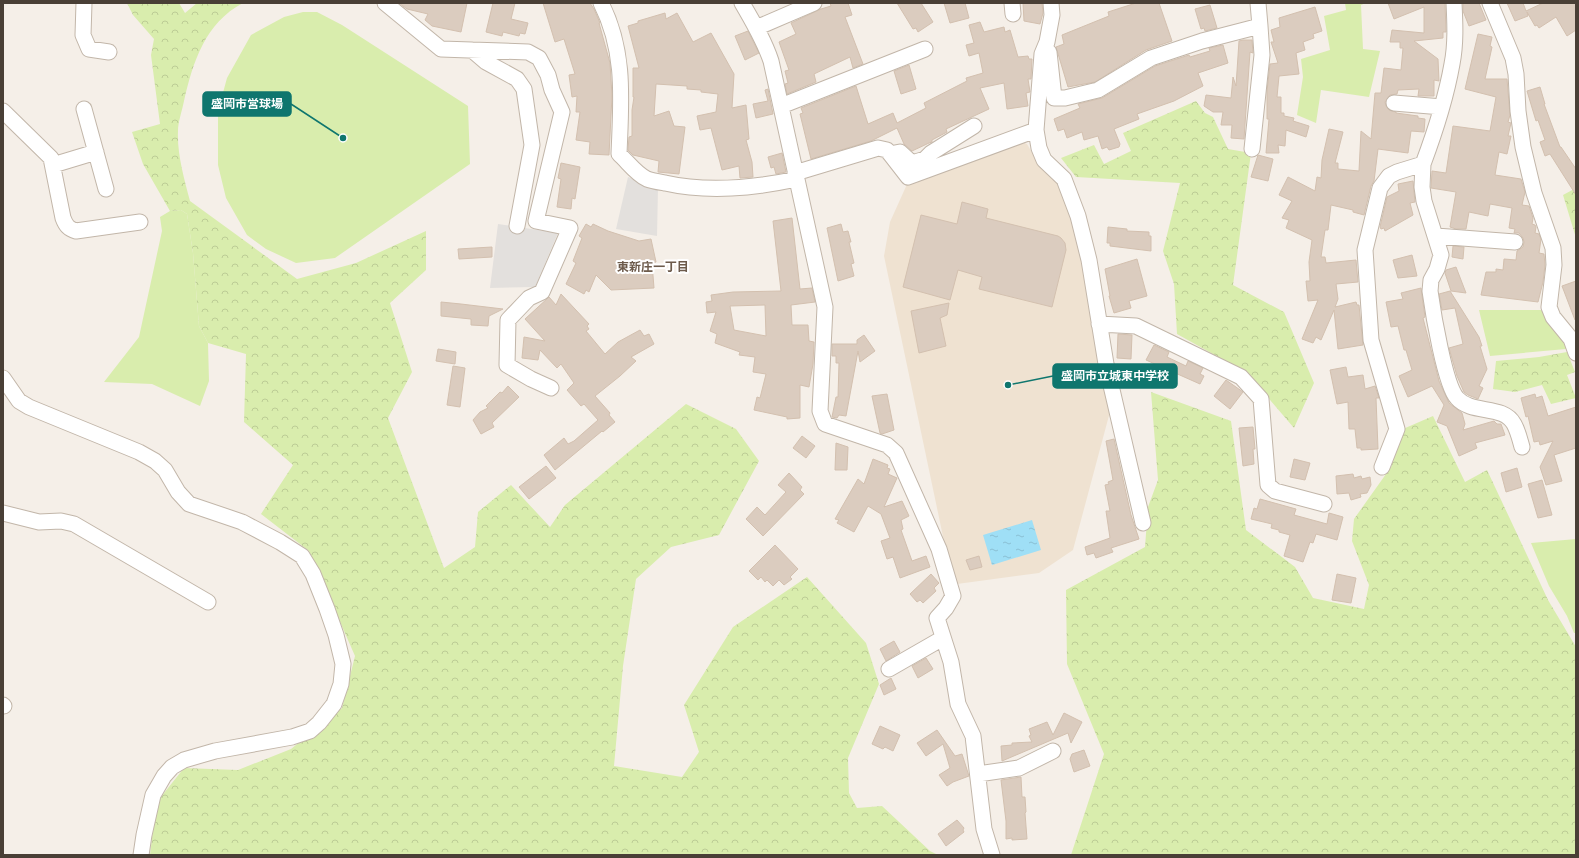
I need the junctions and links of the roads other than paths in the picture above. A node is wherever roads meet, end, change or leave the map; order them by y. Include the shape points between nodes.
1 (84, 3) edge
2 (385, 3) edge
3 (601, 3) edge
4 (742, 3) edge
5 (814, 3) edge
6 (1051, 3) edge
7 (1258, 3) edge
8 (1454, 3) edge
9 (1490, 3) edge
10 (1260, 26) junction
11 (756, 28) junction
12 (1047, 42) junction
13 (926, 49) dead end
14 (472, 50) junction
15 (108, 52) dead end
16 (1394, 103) dead end
17 (781, 106) junction
18 (1442, 107) junction
19 (84, 109) dead end
20 (3, 111) edge
21 (974, 126) dead end
22 (1036, 130) junction
23 (1252, 149) dead end
24 (96, 152) junction
25 (890, 154) junction
26 (1423, 164) junction
27 (53, 165) junction
28 (796, 176) junction
29 (106, 189) dead end
30 (140, 222) dead end
31 (517, 226) dead end
32 (1436, 236) junction
33 (1515, 242) dead end
34 (1098, 324) junction
35 (1576, 353) edge
36 (3, 378) edge
37 (551, 388) dead end
38 (1522, 448) dead end
39 (1382, 466) dead end
40 (1324, 504) dead end
41 (3, 513) edge
42 (1143, 523) dead end
43 (208, 602) dead end
44 (944, 638) junction
45 (889, 669) dead end
46 (1053, 751) dead end
47 (978, 774) junction
48 (141, 855) edge
49 (992, 855) edge

1 - 15 street via 83,35 89,49
2 - 14 street via 441,49
3 - 28 street via 610,25 620,66 619,154 641,175 648,179 690,188 761,186
4 - 11 street
5 - 11 street
6 - 12 street via 1052,15
7 - 10 street
8 - 18 street via 1455,39
9 - 35 street via 1513,58 1523,147 1534,192 1553,248 1554,264 1549,307 1553,317 1571,339
10 - 12 street via 1150,58 1098,90 1065,98 1054,98
10 - 23 street via 1262,55
11 - 17 street via 771,61
12 - 22 street via 1042,54
13 - 17 street
14 - 31 street via 486,62 517,79 524,89 532,145
14 - 37 street via 528,52 539,58 562,112 536,221 570,228 542,292 529,298 508,320 507,365
16 - 18 street
17 - 28 street
18 - 26 street
19 - 24 street
20 - 27 street via 51,158
21 - 25 street via 925,159 912,163 900,152
22 - 25 street via 908,177
22 - 34 street via 1044,160 1064,179 1078,216 1089,260
24 - 27 street
24 - 29 street
25 - 28 street via 887,150 878,148
26 - 32 street via 1424,201
26 - 39 street via 1389,176 1380,188 1365,250 1371,340 1397,429
27 - 30 street via 63,218 70,229 76,232
28 - 44 street via 825,306 820,395 822,418 824,424 887,445 896,453 939,549 954,596 937,618
32 - 33 street
32 - 38 street via 1441,255 1431,280 1430,291 1448,379 1456,398 1464,404 1509,417
34 - 40 street via 1136,326 1241,377 1261,399 1268,485 1275,491
34 - 42 street
36 - 48 street via 19,401 29,407 155,461 165,470 178,492 189,504 242,522 302,556 313,574 336,635 343,664 341,684 334,704 319,723 310,731 292,737 215,751 184,760 172,767 153,795
41 - 43 street via 39,522 61,521 74,524
44 - 45 street
44 - 47 street via 958,704 973,736
46 - 47 street via 1019,768
47 - 49 street via 984,829

